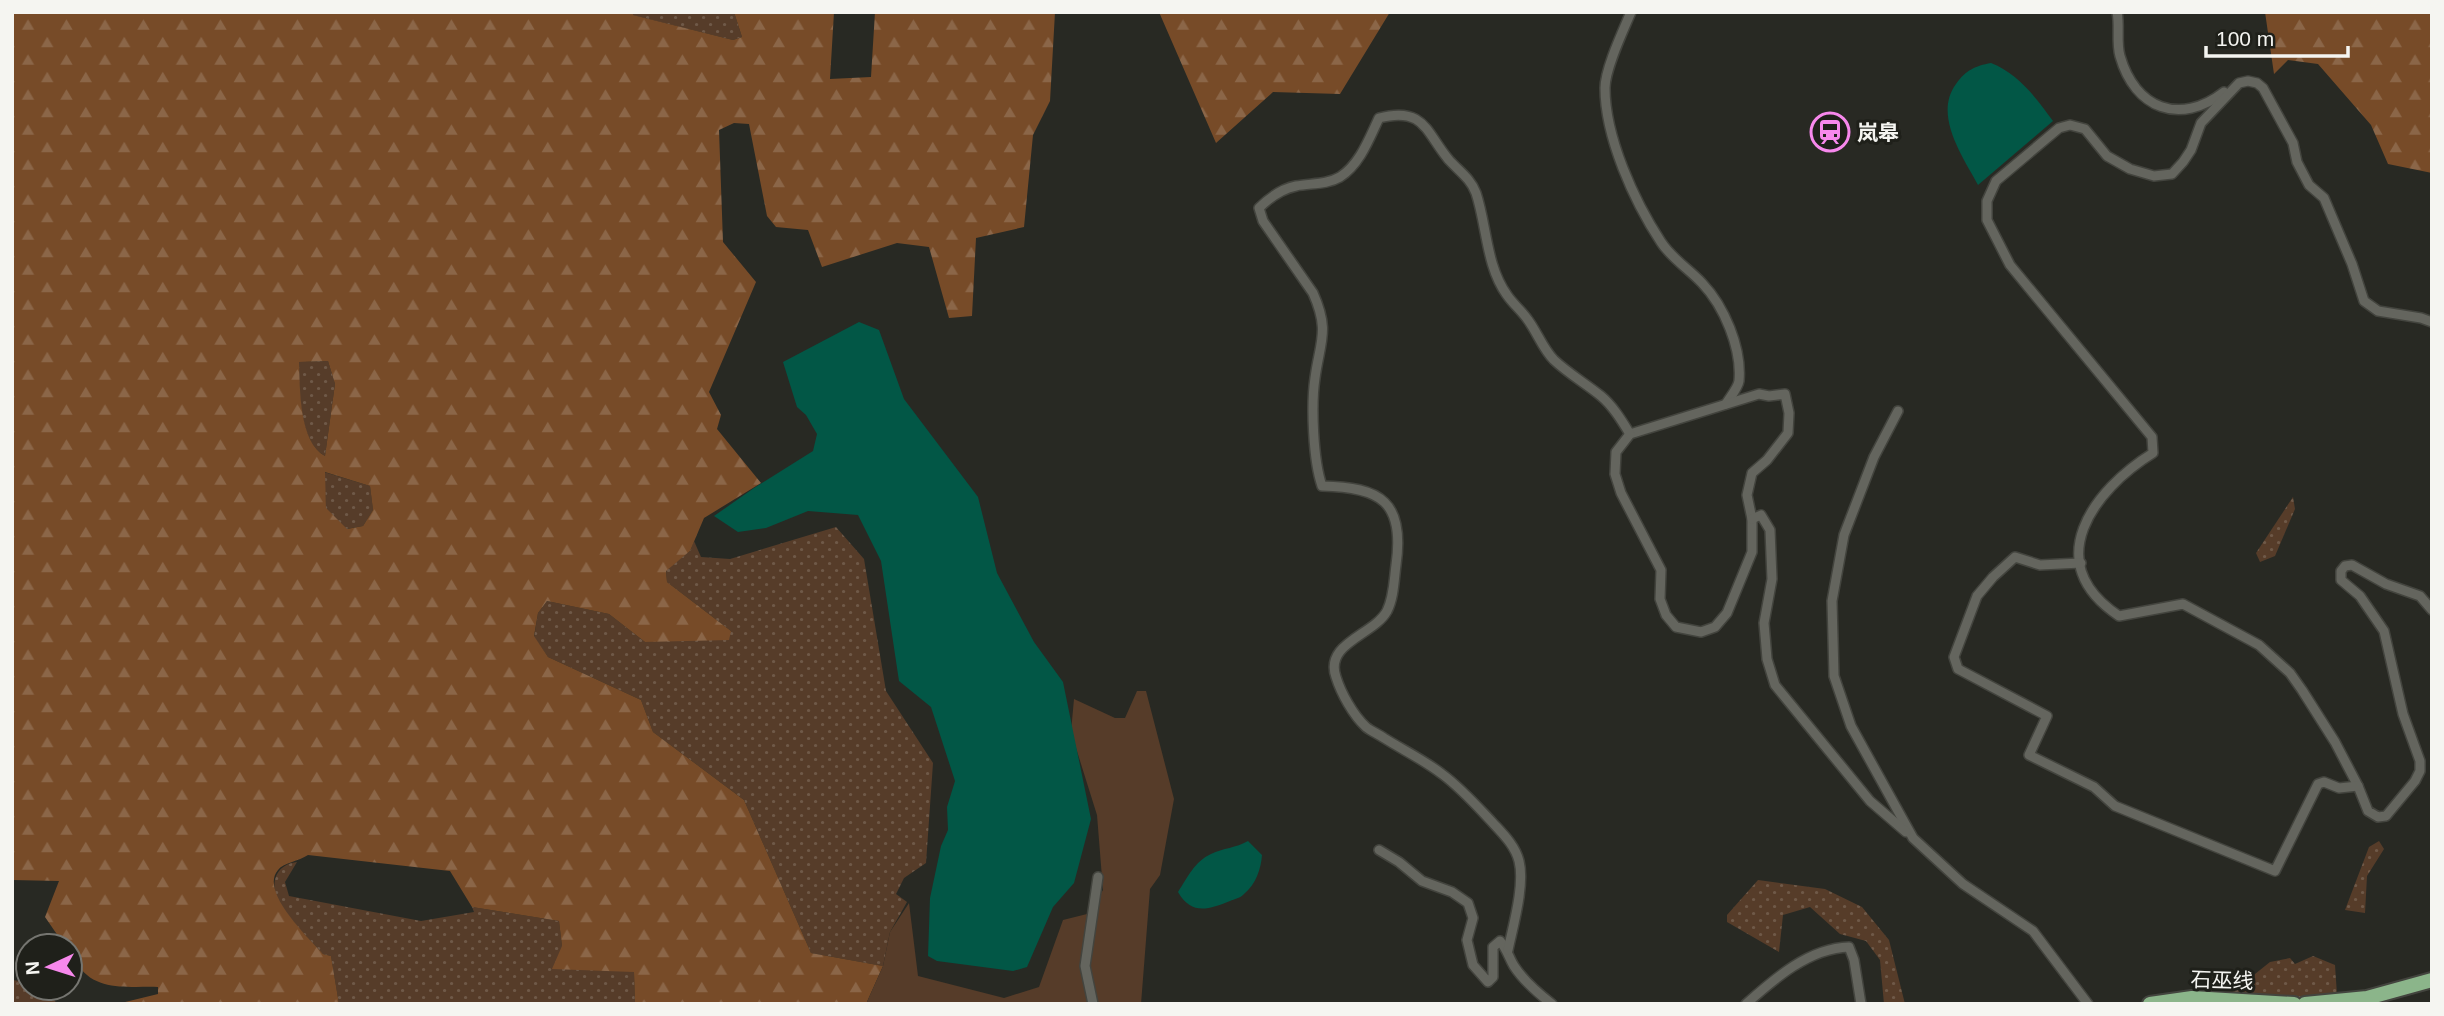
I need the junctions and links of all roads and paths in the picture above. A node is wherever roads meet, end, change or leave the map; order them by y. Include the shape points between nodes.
1 (1631, 12) edge
2 (2117, 12) edge
3 (2248, 81) junction
4 (2432, 322) edge
5 (1726, 404) junction
6 (1898, 411) dead end
7 (1630, 434) junction
8 (1752, 519) junction
9 (2081, 563) junction
10 (2432, 610) edge
11 (2358, 786) junction
12 (1913, 838) junction
13 (1379, 850) dead end
14 (1098, 877) dead end
15 (1508, 950) junction
16 (2432, 981) edge
17 (1093, 1004) edge
18 (1552, 1004) edge
19 (1746, 1004) edge
20 (1861, 1004) edge
21 (2088, 1004) edge
22 (2150, 1004) edge
23 (2294, 1004) edge
24 (2305, 1004) edge

1 - 5 street via 1605,86 1615,142 1627,181 1663,245 1703,284 1730,330 1739,383
2 - 3 street via 2119,54 2132,83 2147,100 2183,110 2205,105 2240,79
3 - 4 street via 2263,88 2293,143 2309,185 2324,198 2364,301 2378,311
3 - 9 street via 2239,83 2201,124 2191,150 2172,174 2154,176 2130,169 2107,156 2085,129 2070,125 2054,132 2001,176 1989,194 1987,220 2010,265 2154,442 2153,453 2129,468 2090,512 2082,532
5 - 7 street
5 - 8 street via 1759,394 1785,394 1788,433 1752,473 1747,495
6 - 12 street via 1874,457 1844,535 1832,601 1834,676 1851,726
7 - 8 street via 1616,452 1615,474 1661,570 1660,599 1676,626 1701,632 1715,627 1727,614 1752,552
7 - 15 street via 1601,396 1551,357 1507,296 1475,192 1421,123 1393,114 1379,118 1360,157 1341,176 1283,191 1259,208 1319,306 1324,336 1314,407 1317,472 1322,486 1352,486 1381,497 1396,523 1398,554 1389,606 1377,624 1342,648 1334,661 1335,675 1366,727 1442,774 1509,841 1519,860 1520,881
8 - 12 street via 1761,514 1770,530 1772,579 1764,623 1775,685 1870,801
9 - 11 street via 2095,597 2119,616 2183,604 2259,645 2302,690
9 - 11 street via 2040,565 2015,557 1977,596 1954,657 1958,669 2048,716 2029,754 2094,787 2115,806 2275,871 2318,784
10 - 11 street via 2420,596 2352,565 2341,571 2341,580 2360,596 2384,631 2403,714 2420,761 2416,781 2385,816 2368,811
12 - 21 street via 1963,884 2033,931
13 - 15 street via 1422,881 1468,903 1473,918 1467,940 1473,965 1488,982 1493,977 1493,947 1500,941
14 - 17 street via 1085,966
15 - 18 street via 1521,975
16 - 24 highway via 2367,998
19 - 20 street via 1781,973 1833,947 1849,947
22 - 23 highway, 石巫线 via 2192,998

